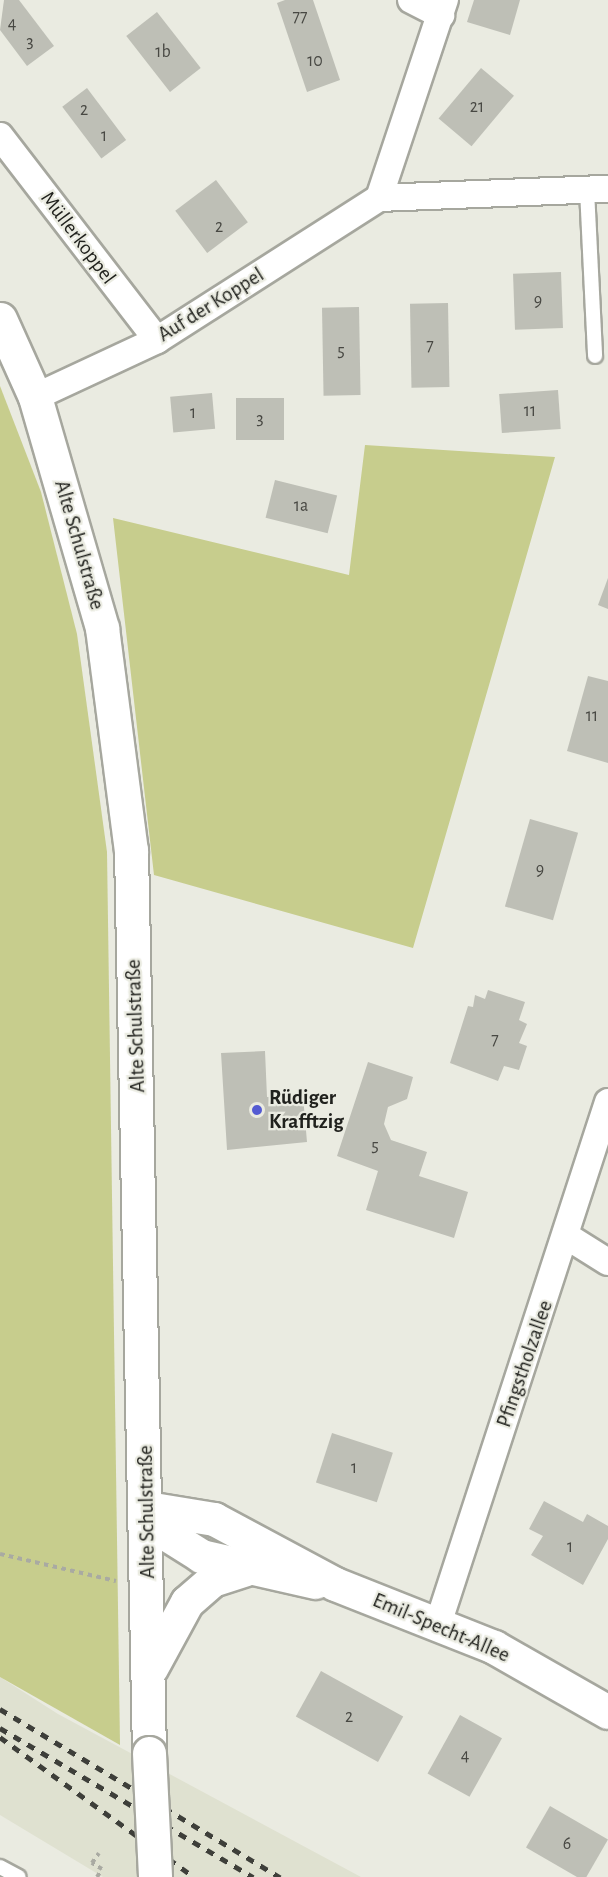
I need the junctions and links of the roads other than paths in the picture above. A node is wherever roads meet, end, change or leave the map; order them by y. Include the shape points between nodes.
1 (411, 0) edge
2 (443, 8) edge
3 (0, 136) edge
4 (598, 190) edge
5 (380, 198) junction
6 (0, 319) edge
7 (157, 340) junction
8 (595, 356) dead end
9 (34, 397) junction
10 (608, 1102) edge
11 (568, 1236) junction
12 (608, 1262) edge
13 (147, 1508) junction
14 (244, 1569) junction
15 (335, 1584) junction
16 (438, 1624) junction
17 (151, 1668) junction
18 (608, 1712) edge
19 (0, 1868) edge
20 (20, 1877) edge
21 (155, 1877) edge

1 - 2 street
2 - 5 street
3 - 7 street, Müllerkoppel
4 - 5 street
4 - 8 lane
5 - 7 street, Auf der Koppel
6 - 9 main road, Alte Schulstraße
7 - 9 street, Auf der Koppel
9 - 13 main road, Alte Schulstraße via 102,628 131,850
10 - 11 street, Pfingstholzallee
11 - 12 street
11 - 16 street, Pfingstholzallee
13 - 14 main road, Emil-Specht-Allee via 183,1547
13 - 15 main road, Emil-Specht-Allee via 214,1519
13 - 17 main road, Alte Schulstraße
14 - 15 main road, Emil-Specht-Allee
14 - 17 main road, Emil-Specht-Allee via 212,1580 187,1602
15 - 16 main road, Emil-Specht-Allee
16 - 18 main road, Emil-Specht-Allee via 494,1647
17 - 21 main road, Alte Schulstraße, bridge via 149,1753
19 - 20 lane

